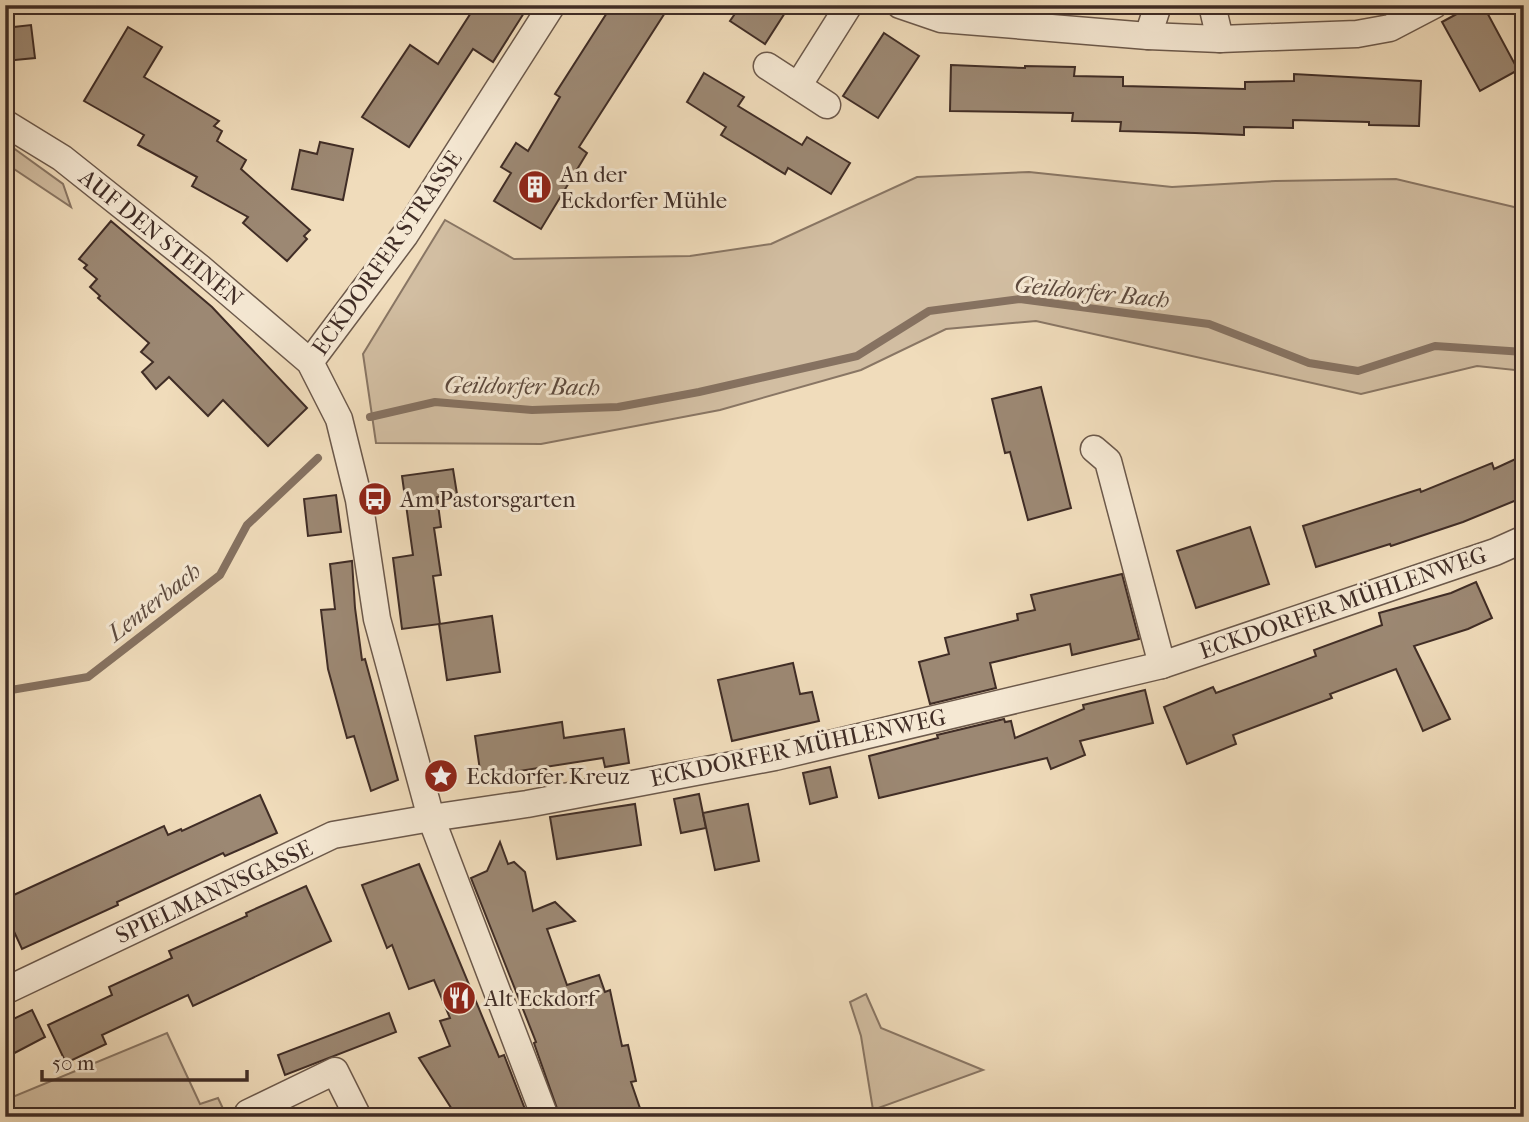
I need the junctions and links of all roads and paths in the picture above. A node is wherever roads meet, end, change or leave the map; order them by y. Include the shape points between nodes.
1 (552, 5) edge
2 (849, 5) edge
3 (900, 5) edge
4 (1158, 5) edge
5 (1212, 5) edge
6 (1434, 5) edge
7 (1148, 36) junction
8 (1220, 39) junction
9 (767, 66) dead end
10 (798, 86) junction
11 (827, 105) dead end
12 (5, 123) edge
13 (310, 362) junction
14 (1094, 449) dead end
15 (1524, 539) edge
16 (1162, 665) junction
17 (431, 818) junction
18 (5, 991) edge
19 (248, 1113) dead end
20 (358, 1117) edge
21 (545, 1117) edge

1 - 13 street, ECKDORFER STRASSE via 405,235
2 - 10 street
3 - 7 street via 941,19
4 - 7 street
5 - 8 street
6 - 8 street via 1390,28 1357,34
7 - 8 street
9 - 10 street
10 - 11 street
12 - 13 street, AUF DEN STEINEN via 62,158
13 - 17 street, ECKDORFER STRASSE via 339,419 359,500 377,619
14 - 16 street via 1108,461
15 - 16 street, ECKDORFER MÜHLENWEG
16 - 17 street, ECKDORFER MÜHLENWEG via 775,757
17 - 18 street, SPIELMANNSGASSE via 333,835
17 - 21 street, ECKDORFER STRASSE
19 - 20 street via 335,1071

